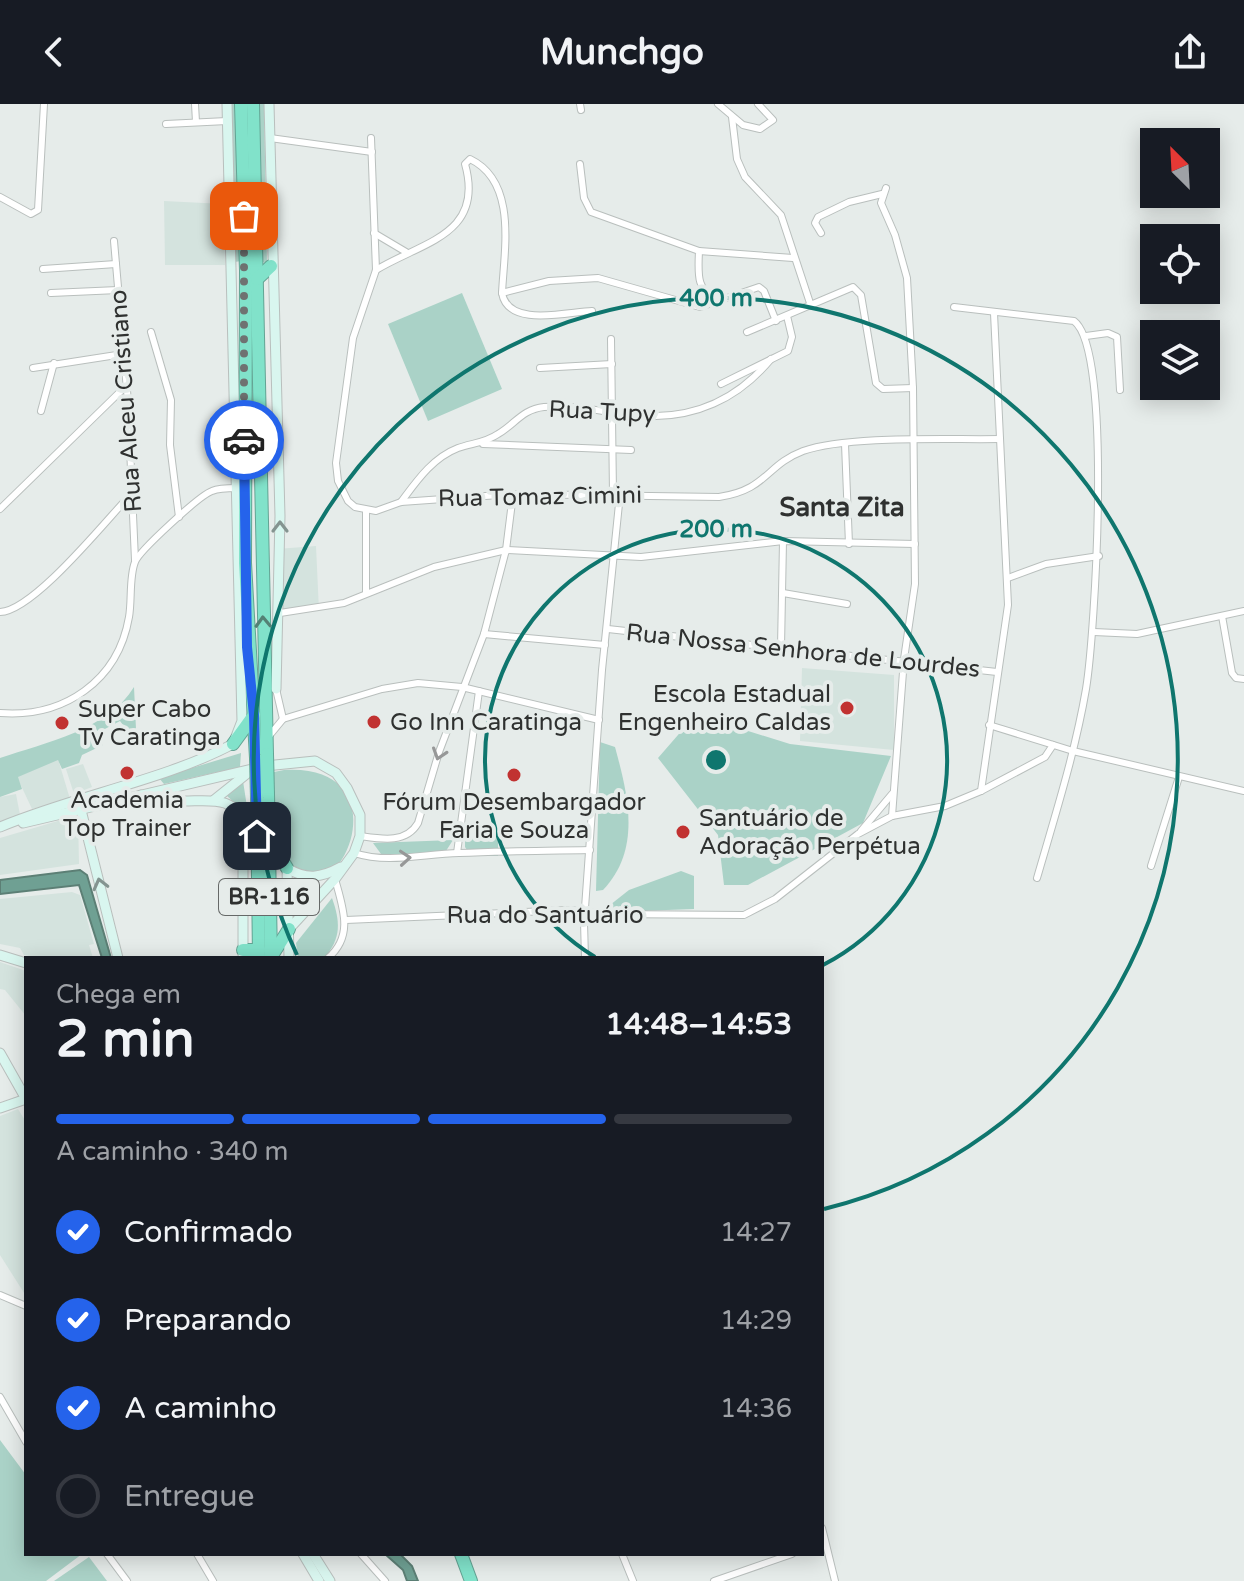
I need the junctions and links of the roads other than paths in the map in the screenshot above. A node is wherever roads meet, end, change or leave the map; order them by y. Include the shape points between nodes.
1 (44, 104) edge
2 (195, 104) edge
3 (227, 104) edge
4 (241, 104) edge
5 (253, 104) edge
6 (269, 104) edge
7 (718, 104) edge
8 (758, 104) edge
9 (732, 117) junction
10 (227, 121) junction
11 (196, 122) junction
12 (166, 124) dead end
13 (270, 138) junction
14 (371, 138) dead end
15 (372, 152) junction
16 (580, 164) dead end
17 (0, 197) edge
18 (374, 233) junction
19 (821, 233) dead end
20 (114, 241) dead end
21 (699, 251) junction
22 (406, 252) junction
23 (793, 258) junction
24 (116, 264) junction
25 (271, 266) junction
26 (43, 269) dead end
27 (376, 270) junction
28 (246, 271) junction
29 (257, 279) junction
30 (233, 286) junction
31 (118, 290) junction
32 (51, 293) dead end
33 (502, 293) junction
34 (718, 303) junction
35 (811, 306) junction
36 (954, 307) dead end
37 (592, 311) dead end
38 (994, 313) junction
39 (787, 316) junction
40 (776, 321) junction
41 (151, 332) dead end
42 (747, 332) dead end
43 (1086, 336) junction
44 (611, 339) dead end
45 (123, 354) junction
46 (771, 359) junction
47 (54, 363) junction
48 (612, 364) junction
49 (33, 368) dead end
50 (540, 368) dead end
51 (721, 384) dead end
52 (126, 386) junction
53 (913, 388) junction
54 (1120, 390) dead end
55 (41, 411) dead end
56 (614, 411) junction
57 (1000, 439) junction
58 (914, 441) junction
59 (479, 444) junction
60 (845, 444) junction
61 (613, 449) junction
62 (631, 450) dead end
63 (237, 488) junction
64 (133, 492) junction
65 (513, 494) junction
66 (616, 494) junction
67 (401, 502) junction
68 (0, 509) edge
69 (366, 510) junction
70 (179, 517) junction
71 (783, 541) junction
72 (849, 544) junction
73 (915, 544) junction
74 (506, 550) junction
75 (614, 555) junction
76 (1099, 556) junction
77 (135, 560) junction
78 (1008, 578) junction
79 (366, 592) junction
80 (783, 593) junction
81 (847, 604) dead end
82 (1244, 611) edge
83 (0, 612) edge
84 (280, 613) junction
85 (1222, 616) junction
86 (608, 629) junction
87 (1094, 632) junction
88 (484, 634) junction
89 (605, 645) junction
90 (781, 647) junction
91 (904, 659) junction
92 (997, 672) junction
93 (1244, 679) edge
94 (462, 687) junction
95 (276, 689) junction
96 (479, 691) junction
97 (266, 700) junction
98 (0, 713) edge
99 (254, 715) junction
100 (283, 719) junction
101 (599, 720) junction
102 (989, 725) junction
103 (233, 744) junction
104 (1053, 745) junction
105 (263, 751) junction
106 (1073, 751) junction
107 (250, 771) junction
108 (156, 773) junction
109 (1179, 777) junction
110 (215, 779) junction
111 (203, 782) junction
112 (165, 788) junction
113 (981, 791) junction
114 (1244, 791) edge
115 (222, 792) junction
116 (893, 794) junction
117 (138, 795) junction
118 (262, 796) junction
119 (78, 798) junction
120 (212, 800) junction
121 (81, 809) junction
122 (892, 816) junction
123 (0, 828) edge
124 (858, 834) junction
125 (268, 836) junction
126 (360, 836) junction
127 (590, 850) junction
128 (354, 853) junction
129 (457, 853) junction
130 (1151, 866) dead end
131 (341, 867) junction
132 (287, 868) junction
133 (1037, 878) dead end
134 (335, 879) junction
135 (586, 910) junction
136 (346, 920) junction
137 (289, 929) junction
138 (243, 954) edge
139 (259, 954) edge
140 (0, 955) edge
141 (118, 956) edge
142 (271, 956) edge
143 (272, 956) edge
144 (289, 956) edge
145 (334, 956) edge
146 (585, 956) edge
147 (24, 962) edge
148 (0, 1053) edge
149 (24, 1095) edge
150 (24, 1100) edge
151 (0, 1108) edge
152 (0, 1295) edge
153 (24, 1305) edge
154 (0, 1397) edge
155 (9, 1414) junction
156 (0, 1420) edge
157 (24, 1439) edge
158 (824, 1545) edge
159 (108, 1556) edge
160 (198, 1556) edge
161 (304, 1556) edge
162 (314, 1556) edge
163 (363, 1556) edge
164 (455, 1556) edge
165 (462, 1556) edge
166 (623, 1556) edge
167 (787, 1556) edge
168 (729, 1578) edge
169 (127, 1581) edge
170 (213, 1581) edge
171 (319, 1581) edge
172 (330, 1581) edge
173 (385, 1581) edge
174 (464, 1581) edge
175 (471, 1581) edge
176 (633, 1581) edge
177 (714, 1581) edge
178 (835, 1581) edge

1 - 17 street via 38,210 31,214
2 - 11 street
3 - 10 main road
4 - 28 highway, BR-116
5 - 29 highway, BR-116
6 - 13 main road
7 - 9 street
8 - 9 street via 773,120 766,126 752,129
9 - 23 street via 737,159 745,177 781,215
10 - 11 street
10 - 30 main road
11 - 12 street
13 - 15 street
13 - 25 main road
14 - 15 street
15 - 18 street
16 - 21 street via 591,212
18 - 22 street
18 - 27 street
19 - 53 street via 815,223 818,217 884,191 881,203 907,278
20 - 24 street, Rua Alceu Cristiano
21 - 23 street
21 - 34 street via 702,292
22 - 27 street
22 - 33 street via 457,225 470,187 465,164 474,160 496,185 504,207
23 - 35 street
24 - 26 street
24 - 31 street, Rua Alceu Cristiano
25 - 29 highway
84 -> 25 main road
27 - 69 street via 348,361 336,463 342,492 355,507
28 - 30 highway
28 - 99 highway, BR-116 via 245,563
97 -> 29 highway, BR-116
30 - 63 main road
31 - 32 street
31 - 45 street, Rua Alceu Cristiano
33 - 34 street via 549,281 598,278 693,306
33 - 37 street via 511,310 525,314
34 - 40 street via 759,287
35 - 39 street
35 - 53 street via 847,288 858,290 876,383 883,389
36 - 38 street
38 - 43 street via 1074,321
38 - 57 street
39 - 40 street
39 - 46 street, Rua Tupy via 792,344
40 - 42 street
41 - 70 street via 171,400 170,445
43 - 54 street via 1117,337
43 - 76 street via 1094,392
44 - 48 street
45 - 47 street
45 - 52 street, Rua Alceu Cristiano
46 - 51 street
46 - 56 street, Rua Tupy via 749,385 699,410 641,416
47 - 49 street
47 - 55 street
48 - 50 street
48 - 56 street
52 - 64 street, Rua Alceu Cristiano
52 - 68 street
53 - 58 street
56 - 59 street, Rua Tupy via 533,409
56 - 61 street
57 - 58 street
57 - 78 street
58 - 60 street
58 - 73 street
59 - 61 street
59 - 67 street, Rua Tupy via 460,447 435,461
60 - 66 street, Rua Tomaz Cimini via 785,460 761,484 735,495
60 - 72 street
61 - 62 street
61 - 66 street
63 - 70 street via 211,491
63 - 103 main road via 242,710
64 - 77 street, Rua Alceu Cristiano
64 - 83 street via 34,597
65 - 66 street, Rua Tomaz Cimini
65 - 67 street, Rua Tomaz Cimini
65 - 74 street
66 - 75 street
67 - 69 street, Rua Tomaz Cimini
69 - 79 street
70 - 77 street
71 - 72 street
71 - 75 street via 664,556
71 - 80 street
72 - 73 street
73 - 91 street
74 - 75 street
74 - 79 street via 434,567
74 - 88 street
75 - 86 street
76 - 78 street via 1046,564
76 - 87 street
77 - 98 street, Rua Alceu Cristiano via 125,638 102,678 51,708
78 - 92 street
79 - 84 street via 344,603
80 - 81 street
80 - 90 street
82 - 85 street
84 - 95 main road
85 - 87 street via 1137,634
85 - 93 street via 1232,673
86 - 89 street
86 - 90 street, Rua Nossa Senhora de Lourdes
87 - 106 street
88 - 89 street
88 - 94 street
89 - 101 street
90 - 91 street, Rua Nossa Senhora de Lourdes
91 - 92 street, Rua Nossa Senhora de Lourdes
91 - 116 street
92 - 102 street
94 - 96 street
94 - 100 street via 394,686
94 -> 126 street via 414,831 399,838
95 - 97 highway
95 - 100 street
96 - 101 street
96 - 129 street
97 - 105 highway, BR-116
99 - 103 highway
99 - 105 highway, BR-116
100 - 105 street
101 - 127 street
102 - 104 street
102 - 113 street
103 - 108 main road
104 - 106 street
104 - 113 street via 1045,757
105 - 118 highway, BR-116, bridge
106 - 109 street
106 - 133 street
107 - 110 main road
107 - 115 main road
107 - 126 main road via 315,761 336,773 360,815
108 - 112 main road
108 - 119 main road
109 - 114 street
109 - 130 street
110 - 111 main road
110 - 115 main road
111 - 112 main road
111 - 120 main road via 201,793
112 - 117 main road
113 - 122 street via 945,806
115 - 120 main road
116 - 122 street
116 - 124 street
117 - 120 main road
117 - 121 main road
118 - 125 highway, BR-116
118 - 139 highway, BR-116
119 - 121 main road
119 - 123 main road
120 - 138 main road via 233,806 243,821
121 - 123 main road
141 -> 121 main road
122 - 124 street
124 - 135 street, Rua do Santuário via 775,899 744,915
125 - 132 highway
125 - 142 highway, BR-116
126 - 128 main road
127 - 129 street
127 - 135 street
128 -> 129 street via 386,859
128 - 131 main road
131 - 132 main road via 313,877
131 - 134 main road
132 - 137 main road
134 - 136 street
134 - 137 main road
135 - 136 street, Rua do Santuário
135 - 146 street
136 - 145 street
137 - 143 highway
137 - 144 main road
138 - 139 highway
140 - 147 main road
148 - 149 main road
150 - 151 main road
152 - 153 street
154 - 155 street
155 - 156 street
155 - 157 street
158 - 178 street
159 - 169 street
160 - 170 street
161 - 171 main road
162 - 172 main road
163 - 173 street
164 - 174 highway
165 - 175 highway
166 - 176 street
167 - 168 street
168 - 177 street

